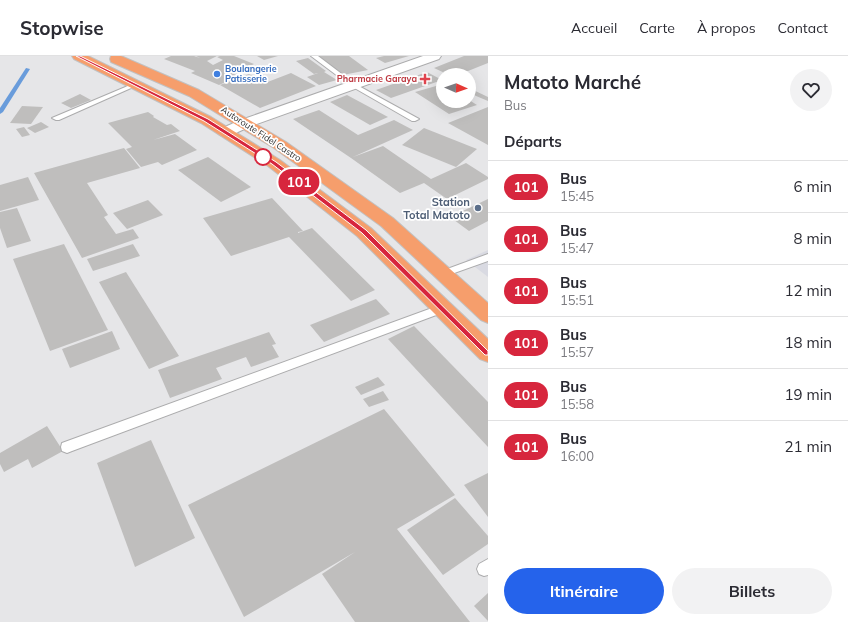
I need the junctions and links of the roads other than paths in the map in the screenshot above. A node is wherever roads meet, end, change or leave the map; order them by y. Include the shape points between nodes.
1 (78, 56) edge
2 (109, 56) edge
3 (314, 56) edge
4 (435, 56) edge
5 (137, 84) junction
6 (354, 85) junction
7 (56, 118) dead end
8 (415, 119) dead end
9 (246, 123) junction
10 (225, 132) junction
11 (488, 257) edge
12 (443, 274) junction
13 (443, 308) junction
14 (488, 315) edge
15 (488, 353) edge
16 (67, 447) dead end

1 - 5 highway, Autoroute Fidel Castro
2 - 9 highway, Autoroute Fidel Castro via 194,93
3 - 6 lane
4 - 6 street
5 - 7 lane
5 - 10 highway, Autoroute Fidel Castro
6 - 8 lane
6 - 9 street
9 - 10 street
9 - 12 highway, Autoroute Fidel Castro via 386,222
10 - 13 highway, Autoroute Fidel Castro via 274,163 364,232
11 - 12 lane
12 - 14 highway, Autoroute Fidel Castro
13 - 15 highway, Autoroute Fidel Castro
13 - 16 lane

